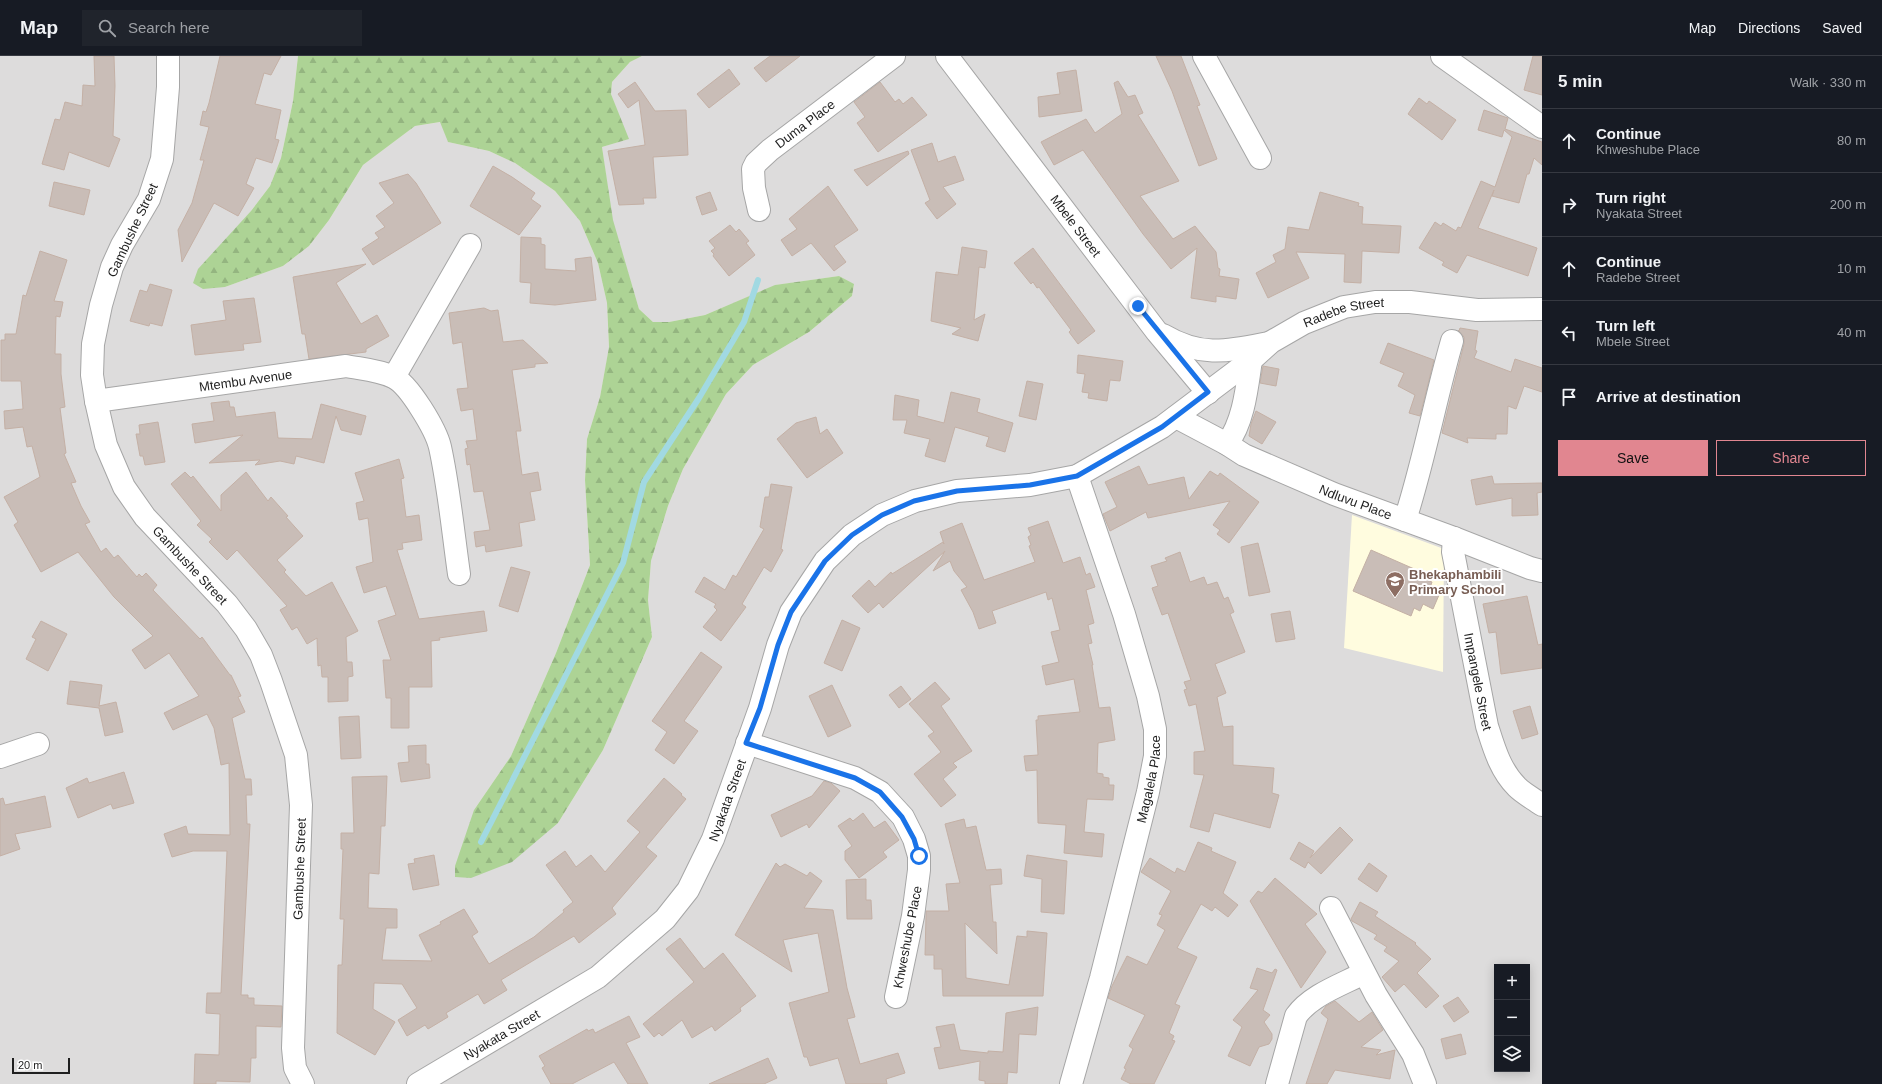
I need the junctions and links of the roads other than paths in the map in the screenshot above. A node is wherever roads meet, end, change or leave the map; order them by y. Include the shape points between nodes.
1 (168, 56) edge
2 (894, 56) edge
3 (947, 56) edge
4 (1204, 56) edge
5 (1442, 56) edge
6 (1542, 127) edge
7 (1260, 158) dead end
8 (759, 210) dead end
9 (470, 245) dead end
10 (1542, 309) edge
11 (1157, 332) junction
12 (1452, 341) dead end
13 (1271, 342) junction
14 (1251, 360) junction
15 (394, 377) junction
16 (1208, 392) junction
17 (96, 401) junction
18 (1176, 417) junction
19 (1227, 444) junction
20 (1077, 476) junction
21 (1405, 520) junction
22 (1454, 538) junction
23 (1542, 571) edge
24 (459, 574) dead end
25 (746, 743) junction
26 (38, 744) dead end
27 (0, 757) edge
28 (1542, 805) edge
29 (1331, 908) dead end
30 (1364, 973) junction
31 (896, 997) dead end
32 (304, 1084) edge
33 (418, 1084) edge
34 (1071, 1084) edge
35 (1278, 1084) edge
36 (1425, 1084) edge

1 - 17 street, Gambushe Street via 162,159 149,199 112,267 101,305 93,344 92,375
2 - 8 street, Duma Place via 756,163 753,175
3 - 11 street, Mbele Street
4 - 7 street
5 - 6 street
9 - 15 street
10 - 13 street, Radebe Street via 1483,310 1410,302 1375,302 1344,306
11 - 13 street via 1173,341 1213,352
11 - 16 street, Mbele Street
12 - 21 street via 1437,393 1427,446
13 - 14 street, Radebe Street
14 - 16 street, Radebe Street
14 - 19 street via 1240,414 1234,435
15 - 17 street, Mtembu Avenue via 373,370 346,366
15 - 24 street, Mtembu Avenue via 408,389 440,445
16 - 18 street, Radebe Street
17 - 32 street, Gambushe Street via 106,445 124,487 145,518 227,604 261,655 272,680 296,756 301,805 293,1048 295,1068
18 - 19 street, Ndluvu Place
18 - 20 street, Nyakata Street
19 - 21 street, Ndluvu Place via 1244,455 1334,494
20 - 25 street, Nyakata Street via 1030,485 957,491 914,501 882,515 852,535 825,561 791,612
20 - 34 street, Magalela Place via 1124,614 1148,696 1155,729 1155,756 1105,962
21 - 22 street, Ndluvu Place
22 - 23 street, Ndluvu Place
22 - 28 street, Impangele Street via 1453,552 1487,726 1495,752 1503,770 1517,787
25 - 31 street, Khweshube Place via 855,778 880,792 902,817 914,839 919,856 919,870 913,916
25 - 33 street, Nyakata Street via 713,839 688,890 665,919 598,977
26 - 27 street
29 - 30 street
30 - 35 street via 1324,994 1296,1016
30 - 36 street via 1413,1054

